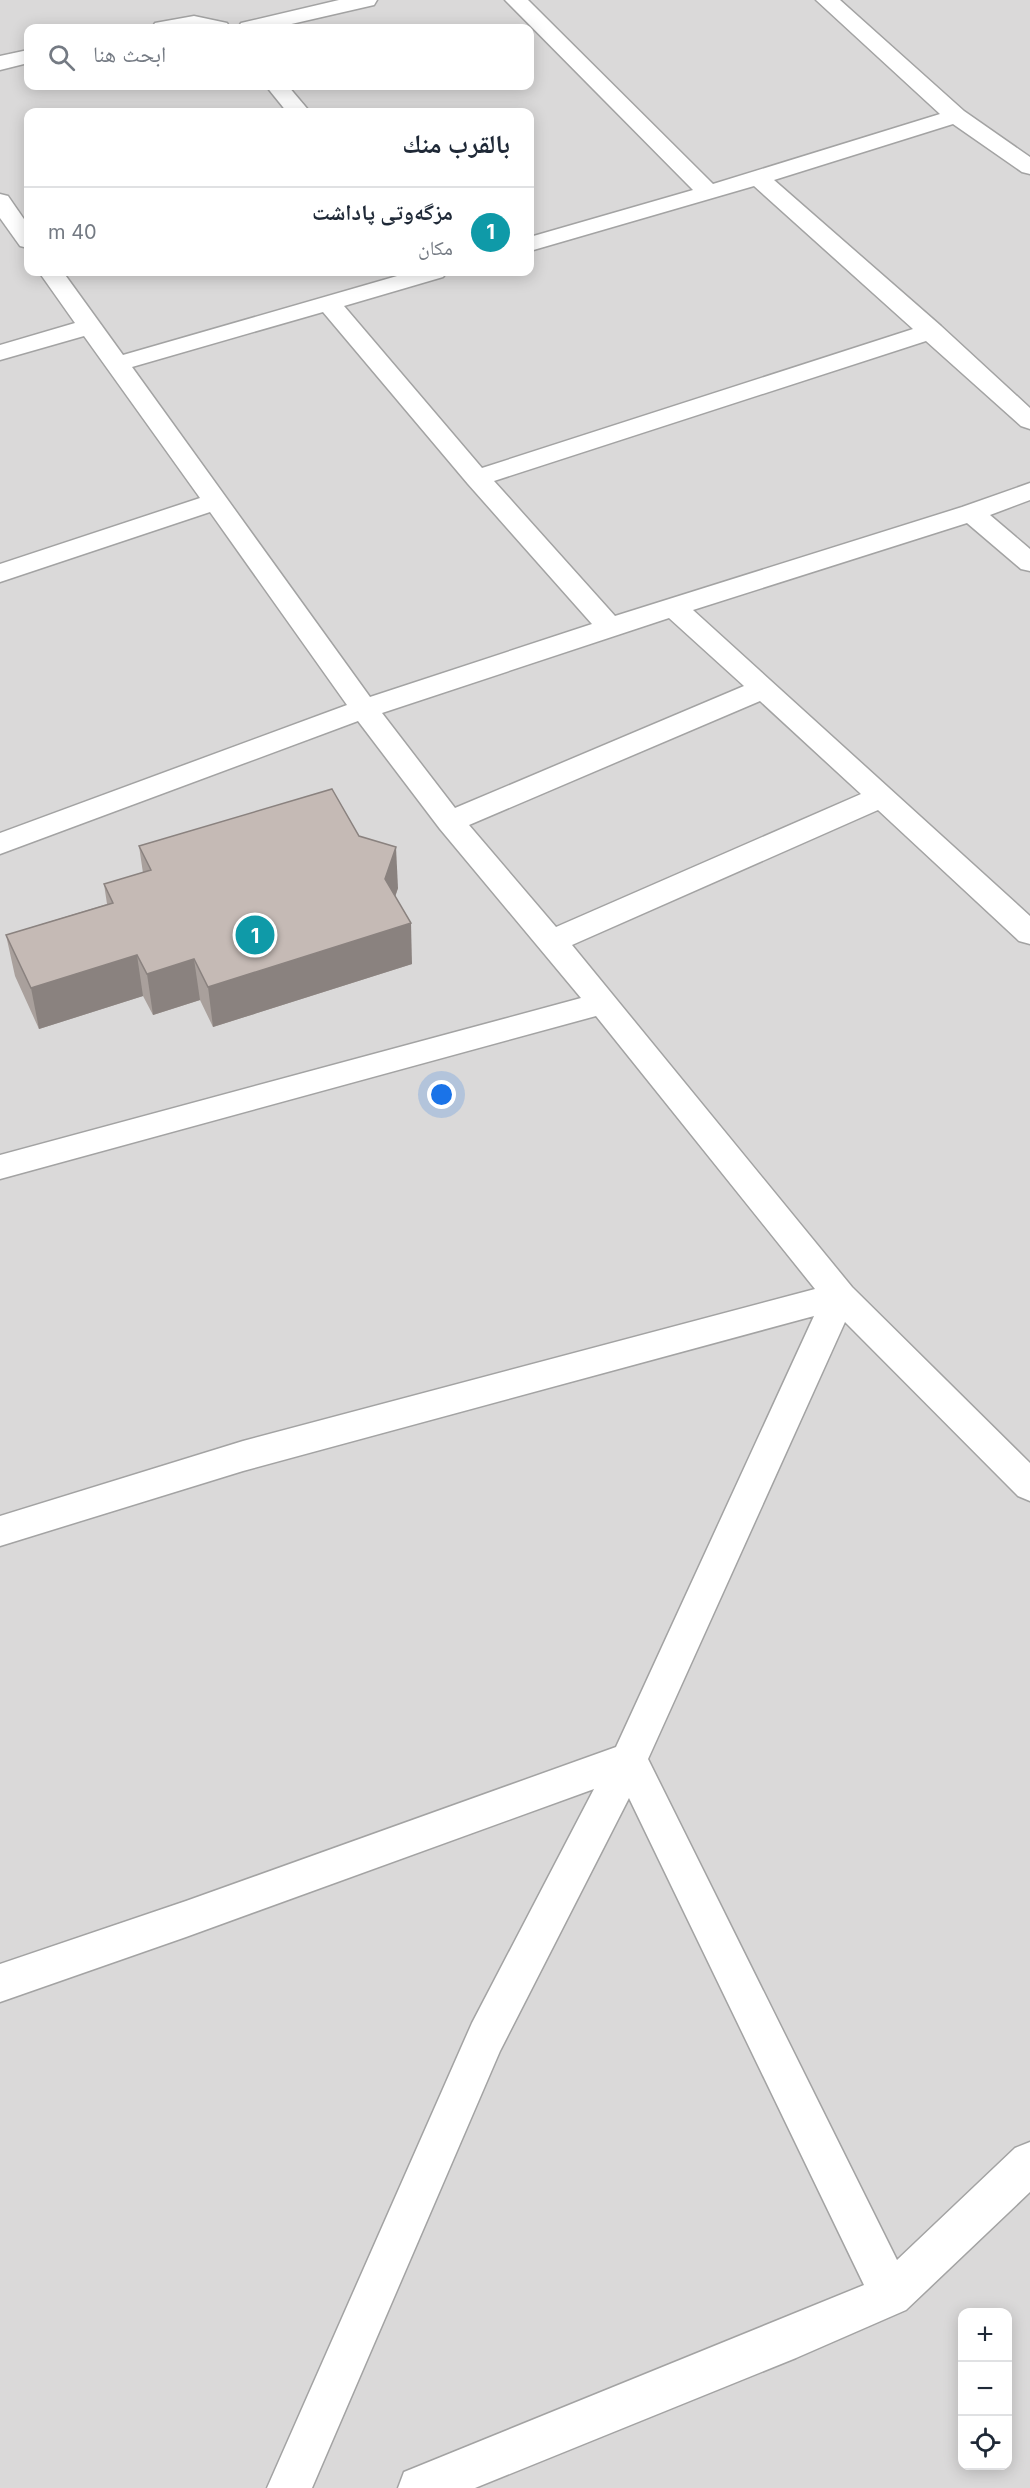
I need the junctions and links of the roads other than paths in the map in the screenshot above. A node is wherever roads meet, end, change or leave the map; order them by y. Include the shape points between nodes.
1 (366, 0) edge
2 (516, 0) edge
3 (827, 0) edge
4 (184, 24) edge
5 (202, 24) edge
6 (266, 24) edge
7 (24, 58) edge
8 (0, 63) edge
9 (280, 90) edge
10 (296, 108) edge
11 (956, 116) junction
12 (1030, 167) edge
13 (759, 178) junction
14 (708, 192) junction
15 (0, 201) edge
16 (24, 235) edge
17 (534, 243) edge
18 (54, 276) edge
19 (417, 276) edge
20 (329, 304) junction
21 (90, 326) junction
22 (932, 331) junction
23 (0, 353) edge
24 (117, 364) junction
25 (1030, 421) edge
26 (477, 478) junction
27 (1030, 491) edge
28 (217, 501) junction
29 (971, 513) junction
30 (1030, 563) edge
31 (0, 573) edge
32 (675, 608) junction
33 (610, 627) junction
34 (763, 689) junction
35 (364, 709) junction
36 (883, 796) junction
37 (450, 822) junction
38 (0, 844) edge
39 (1030, 933) edge
40 (551, 942) junction
41 (603, 1003) junction
42 (0, 1167) edge
43 (840, 1296) junction
44 (1030, 1486) edge
45 (0, 1531) edge
46 (629, 1759) junction
47 (0, 1983) edge
48 (1030, 2163) edge
49 (891, 2295) junction
50 (289, 2488) edge
51 (420, 2488) edge

1 - 6 street
2 - 14 street
3 - 11 street
4 - 5 street
7 - 8 street
9 - 10 street
11 - 12 street
11 - 13 street
13 - 14 street
13 - 22 street
14 - 17 street
15 - 16 street
18 - 21 street
19 - 20 street
20 - 24 street
20 - 26 street
21 - 23 street
21 - 24 street
22 - 25 street
22 - 26 street
24 - 28 street
26 - 33 street
27 - 29 street
28 - 31 street
28 - 35 street
29 - 30 street
29 - 32 street
32 - 33 street
32 - 34 street
33 - 35 street
34 - 36 street
34 - 37 street
35 - 37 street
35 - 38 street
36 - 39 street
36 - 40 street
37 - 40 street
40 - 41 street
41 - 42 street
41 - 43 street
43 - 44 street
43 - 45 street via 243,1456
43 - 46 street
46 - 47 street
46 - 49 street
46 - 50 street via 486,2037
48 - 49 street
49 - 51 street

